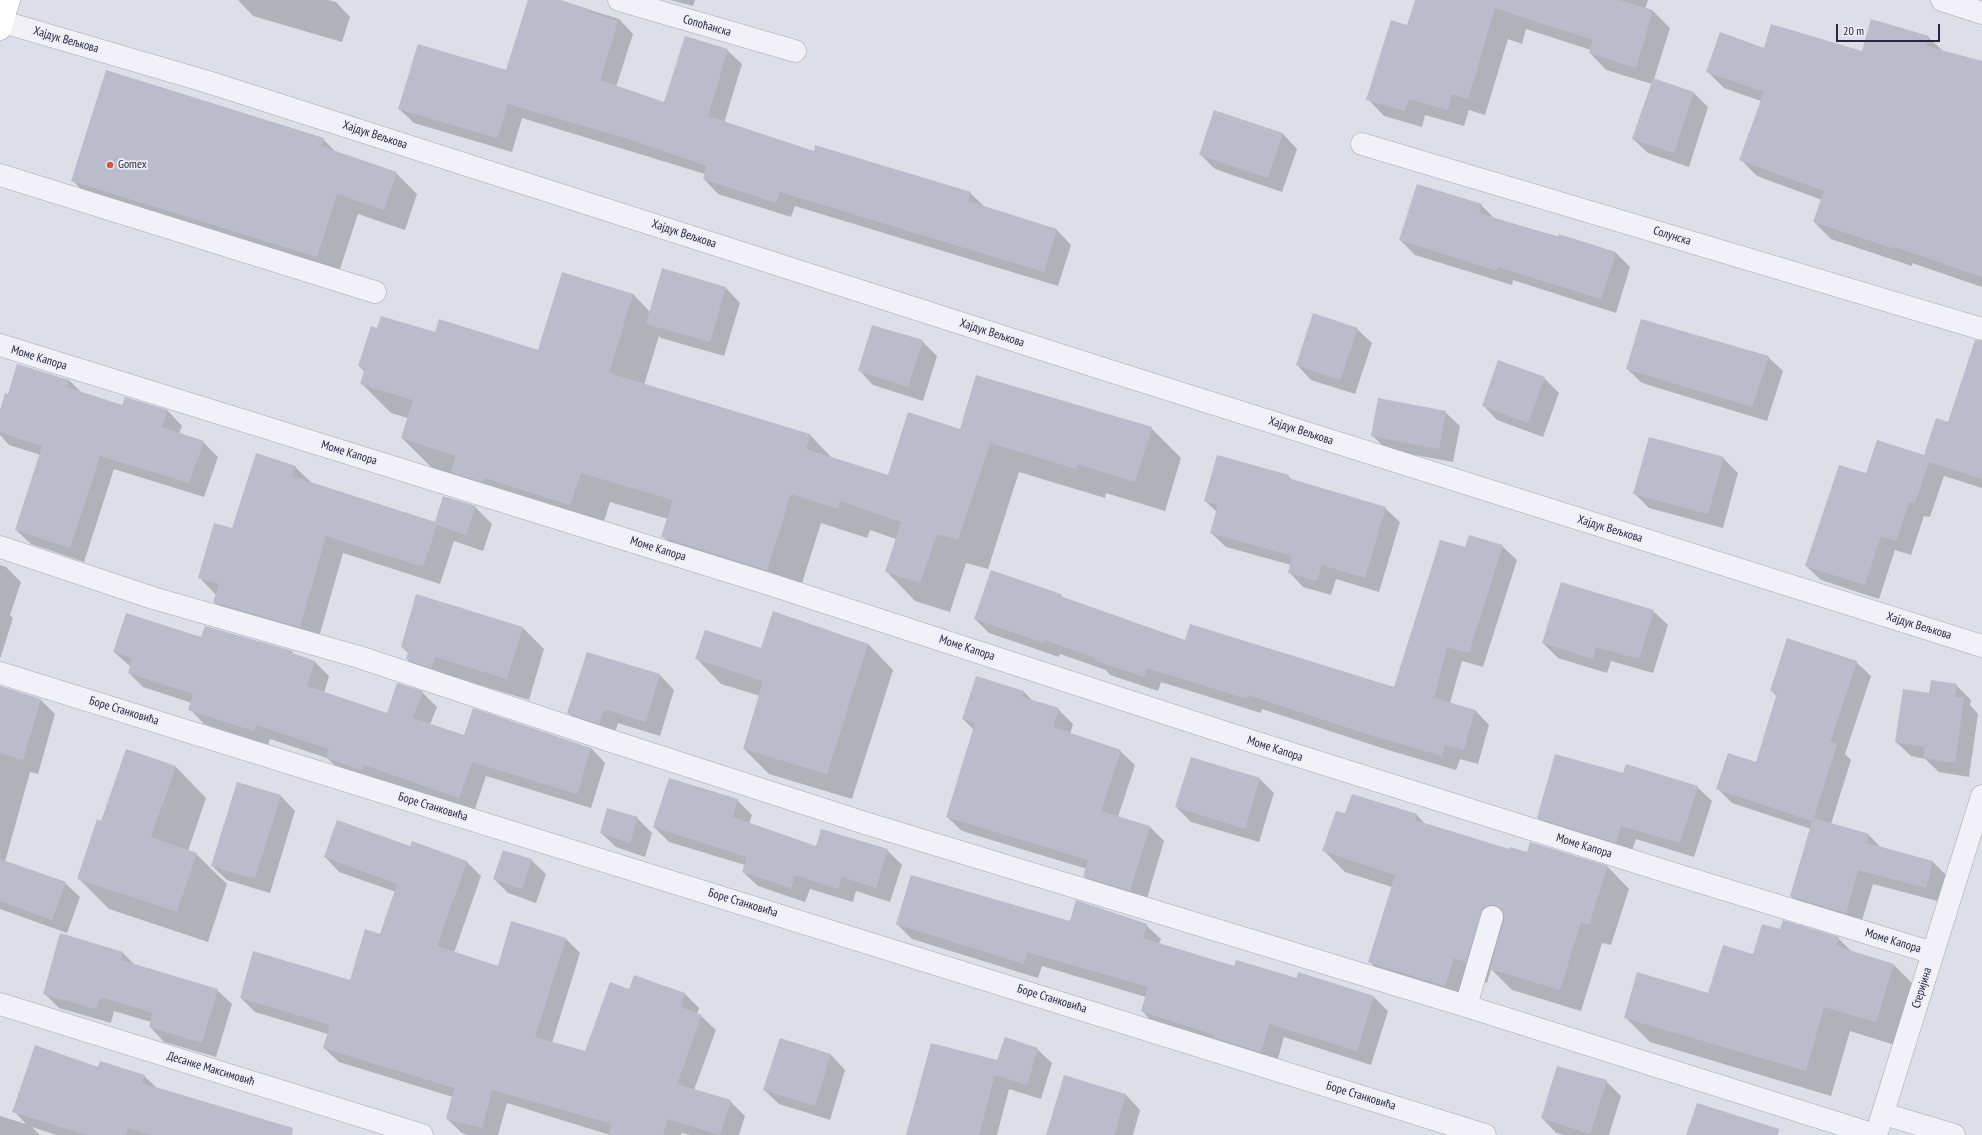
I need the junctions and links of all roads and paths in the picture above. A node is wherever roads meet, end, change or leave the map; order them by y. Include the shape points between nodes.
1 (9, 0) edge
2 (619, 0) edge
3 (1942, 0) edge
4 (1982, 13) edge
5 (1, 24) edge
6 (795, 51) dead end
7 (1362, 144) dead end
8 (0, 175) edge
9 (375, 292) dead end
10 (1982, 329) edge
11 (0, 345) edge
12 (0, 548) edge
13 (1982, 646) edge
14 (0, 672) edge
15 (1982, 796) edge
16 (1974, 853) edge
17 (1492, 917) dead end
18 (1932, 953) junction
19 (0, 1004) edge
20 (1466, 1006) junction
21 (1884, 1114) junction
22 (422, 1135) edge
23 (1485, 1135) edge
24 (1875, 1135) edge
25 (1954, 1135) edge

1 - 5 main road
2 - 6 street, Сопоћанска
3 - 4 street
5 - 13 street, Хајдук Вељкова via 208,82
7 - 10 street, Солунска
8 - 9 street
11 - 18 street, Моме Капора via 769,584 1259,744
12 - 20 street via 153,598 359,657 865,823
14 - 23 street, Боре Станковића
15 - 16 street, Стеријина
16 - 18 street, Стеријина
17 - 20 street
18 - 21 street, Стеријина
19 - 22 street, Десанке Максимовић
20 - 24 street
21 - 24 street, Стеријина
21 - 25 street

